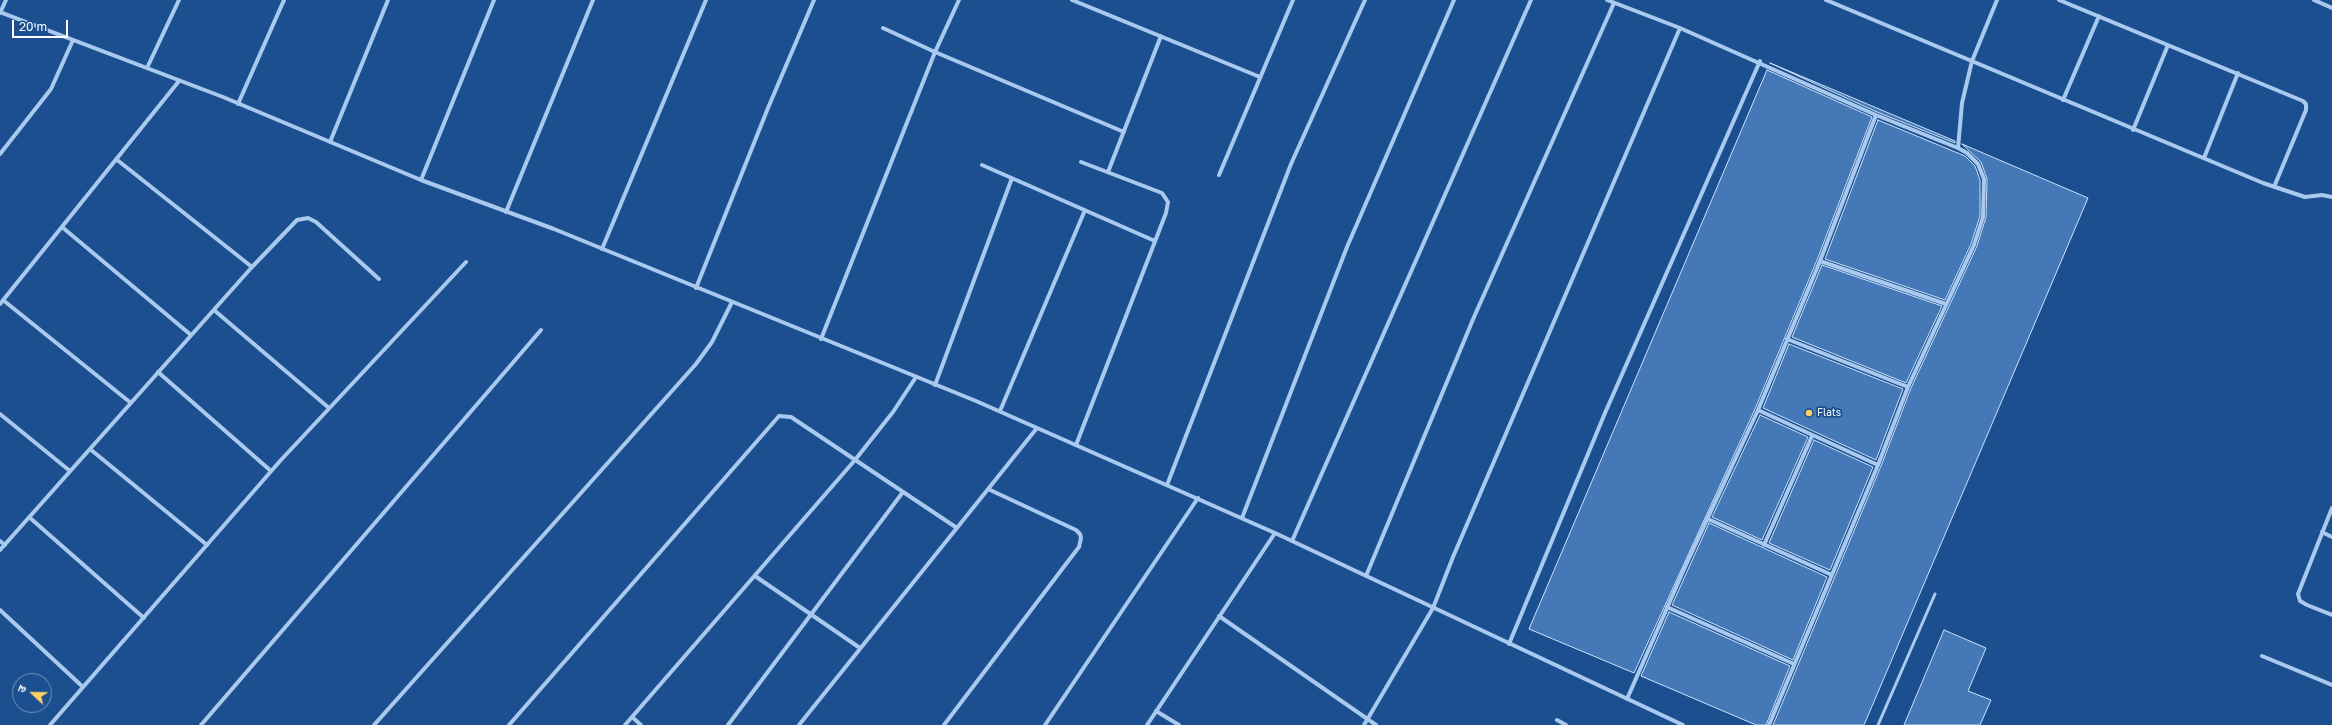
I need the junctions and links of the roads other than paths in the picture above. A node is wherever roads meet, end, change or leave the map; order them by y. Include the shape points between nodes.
1 (6, 0) edge
2 (178, 0) edge
3 (284, 0) edge
4 (388, 0) edge
5 (494, 0) edge
6 (593, 0) edge
7 (706, 0) edge
8 (814, 0) edge
9 (960, 0) edge
10 (1072, 0) edge
11 (1293, 0) edge
12 (1365, 0) edge
13 (1454, 0) edge
14 (1531, 0) edge
15 (1607, 0) edge
16 (1826, 0) edge
17 (1997, 0) edge
18 (2059, 0) edge
19 (2314, 0) edge
20 (1614, 3) junction
21 (2332, 8) edge
22 (0, 13) edge
23 (2099, 16) junction
24 (884, 28) dead end
25 (1680, 28) junction
26 (1161, 36) junction
27 (73, 40) junction
28 (2168, 45) junction
29 (934, 52) junction
30 (1972, 60) junction
31 (1760, 61) junction
32 (147, 68) junction
33 (2238, 73) junction
34 (1260, 77) junction
35 (179, 80) junction
36 (2063, 100) junction
37 (238, 104) junction
38 (1876, 115) junction
39 (2133, 130) junction
40 (1124, 132) junction
41 (330, 142) junction
42 (1958, 148) junction
43 (0, 154) edge
44 (2204, 158) junction
45 (116, 159) junction
46 (1081, 162) dead end
47 (982, 165) dead end
48 (1108, 172) junction
49 (1219, 175) dead end
50 (1012, 178) junction
51 (421, 180) junction
52 (2274, 187) junction
53 (2332, 197) edge
54 (1085, 210) junction
55 (506, 212) junction
56 (62, 227) junction
57 (1155, 241) junction
58 (602, 249) junction
59 (1820, 261) junction
60 (466, 262) dead end
61 (252, 267) junction
62 (379, 279) dead end
63 (696, 288) junction
64 (1, 302) edge
65 (732, 302) junction
66 (1946, 304) junction
67 (214, 310) junction
68 (541, 330) dead end
69 (191, 335) junction
70 (821, 339) junction
71 (1787, 339) junction
72 (158, 372) junction
73 (916, 377) junction
74 (935, 385) junction
75 (1908, 386) junction
76 (131, 403) junction
77 (329, 408) junction
78 (1758, 410) junction
79 (1000, 412) junction
80 (0, 414) edge
81 (1037, 428) junction
82 (1812, 436) junction
83 (1076, 445) junction
84 (90, 449) junction
85 (855, 460) junction
86 (1878, 465) junction
87 (70, 471) junction
88 (272, 471) junction
89 (1167, 485) junction
90 (988, 489) junction
91 (903, 492) junction
92 (1198, 498) junction
93 (2332, 508) edge
94 (29, 517) junction
95 (1242, 518) junction
96 (1708, 519) junction
97 (957, 528) junction
98 (2322, 532) junction
99 (1275, 533) junction
100 (2332, 537) edge
101 (0, 541) edge
102 (1292, 541) junction
103 (4, 545) junction
104 (206, 545) junction
105 (1764, 545) junction
106 (0, 550) edge
107 (1832, 575) junction
108 (755, 576) junction
109 (1366, 576) junction
110 (1935, 594) dead end
111 (1667, 607) junction
112 (1433, 608) junction
113 (0, 610) edge
114 (2332, 614) edge
115 (810, 615) junction
116 (1219, 616) junction
117 (144, 618) junction
118 (1509, 644) junction
119 (860, 648) junction
120 (2262, 656) dead end
121 (1794, 664) junction
122 (2332, 685) edge
123 (83, 687) junction
124 (1627, 699) junction
125 (1156, 711) junction
126 (632, 718) junction
127 (1367, 720) junction
128 (1557, 720) dead end
129 (50, 725) edge
130 (201, 725) edge
131 (374, 725) edge
132 (509, 725) edge
133 (625, 725) edge
134 (641, 725) edge
135 (728, 725) edge
136 (799, 725) edge
137 (944, 725) edge
138 (1045, 725) edge
139 (1147, 725) edge
140 (1179, 725) edge
141 (1364, 725) edge
142 (1376, 725) edge
143 (1566, 725) edge
144 (1683, 725) edge
145 (1769, 725) edge
146 (1878, 725) edge

1 - 22 street
2 - 32 street
3 - 37 street
4 - 41 street
5 - 51 street
6 - 55 street
7 - 58 street
8 - 63 street
9 - 29 street
10 - 26 street
11 - 34 street
12 - 89 street via 1291,164
13 - 95 street via 1347,247
14 - 102 street
15 - 20 street
16 - 30 street
17 - 30 street
18 - 23 street
19 - 21 street
20 - 25 street
20 - 109 street via 1474,317
22 - 27 street
23 - 28 street
23 - 36 street
24 - 29 street
25 - 31 street
25 - 112 street
26 - 34 street
26 - 40 street
27 - 32 street
27 - 43 street via 51,89
28 - 33 street
28 - 39 street
29 - 40 street
29 - 70 street
30 - 36 street
30 - 42 street via 1962,103
31 - 38 street
31 - 118 street via 1605,413
32 - 35 street
33 - 44 street
33 - 52 street via 2306,104 2306,110
34 - 49 street
35 - 37 street
35 - 45 street
36 - 39 street
37 - 41 street
38 - 42 street
38 - 59 street
39 - 44 street
40 - 48 street
41 - 51 street
42 - 66 street via 1978,164 1984,179 1984,217 1974,245
44 - 52 street
45 - 56 street
45 - 61 street
46 - 48 street
47 - 50 street
48 - 57 street via 1166,196 1166,213
50 - 54 street
50 - 74 street
51 - 55 street
52 - 53 street via 2305,197
54 - 57 street
54 - 79 street
55 - 58 street
56 - 64 street
56 - 69 street
57 - 83 street
58 - 63 street
59 - 66 street
59 - 71 street
60 - 77 street
61 - 62 street via 297,220 308,218 316,222
61 - 67 street
63 - 65 street
64 - 76 street
65 - 70 street
65 - 131 street via 712,342 696,364
66 - 75 street
67 - 69 street
67 - 77 street
68 - 130 street
69 - 72 street
70 - 73 street
71 - 75 street
71 - 78 street
72 - 76 street
72 - 88 street
73 - 74 street
73 - 85 street via 893,412
74 - 79 street
75 - 86 street
76 - 84 street
77 - 88 street
78 - 82 street
78 - 96 street
79 - 81 street
80 - 87 street
81 - 83 street
81 - 90 street
82 - 86 street
82 - 105 street
83 - 89 street
84 - 87 street
84 - 104 street
85 - 91 street
85 - 108 street
85 - 132 street via 791,417 784,415 774,419
86 - 107 street
87 - 94 street
88 - 104 street
89 - 92 street
90 - 97 street
90 - 137 street via 1076,530 1081,538 1075,551
91 - 97 street
91 - 115 street
92 - 95 street
92 - 138 street
93 - 98 street
94 - 103 street
94 - 117 street
95 - 99 street
96 - 105 street
96 - 111 street
97 - 119 street
98 - 100 street
98 - 114 street via 2298,594 2300,601 2307,606
99 - 102 street
99 - 116 street
101 - 103 street
102 - 109 street
103 - 106 street
104 - 117 street
105 - 107 street
107 - 121 street
108 - 115 street
108 - 126 street
109 - 112 street
110 - 146 lane
111 - 121 street
111 - 124 street
112 - 118 street
112 - 127 street
113 - 123 street
115 - 119 street
115 - 135 street
116 - 125 street
116 - 127 street
117 - 123 street
118 - 124 street
119 - 136 street
120 - 122 street
121 - 145 street
123 - 129 street
124 - 144 street
125 - 139 street
125 - 140 street
126 - 133 street
126 - 134 street
127 - 141 street
127 - 142 street
128 - 143 street

